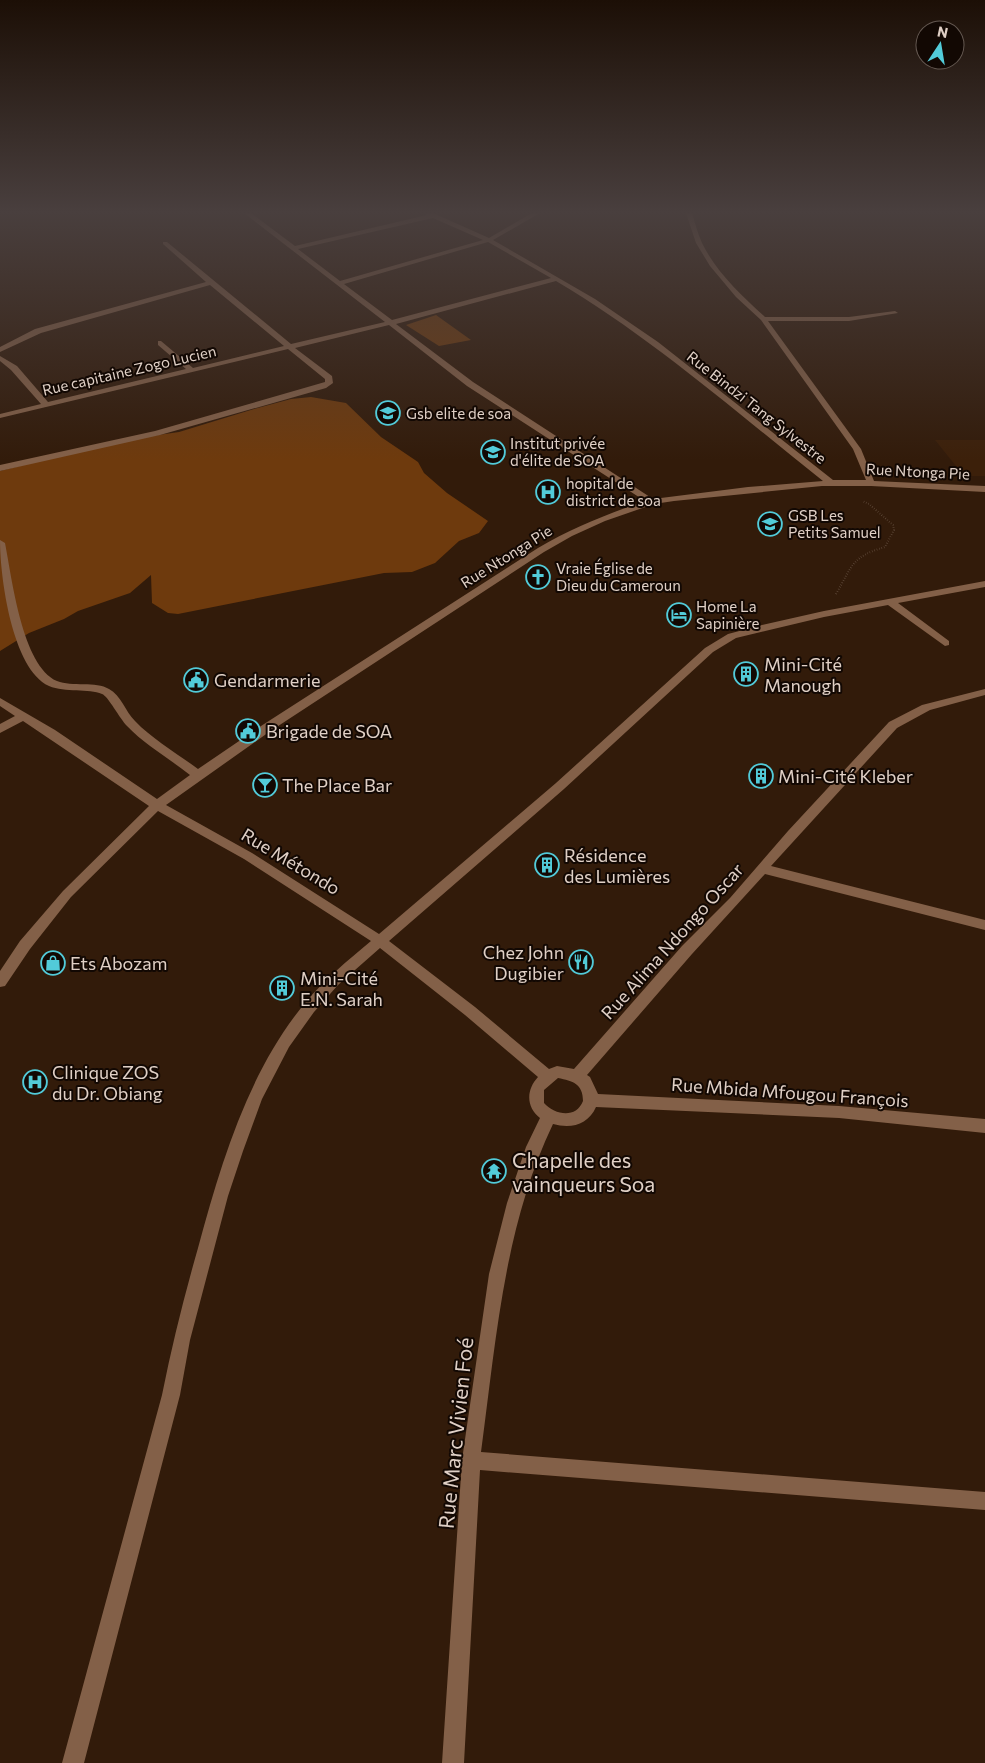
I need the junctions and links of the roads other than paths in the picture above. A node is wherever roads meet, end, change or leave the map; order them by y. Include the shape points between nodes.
1 (165, 295) edge
2 (228, 295) edge
3 (353, 295) edge
4 (495, 295) edge
5 (585, 295) edge
6 (737, 295) edge
7 (895, 313) dead end
8 (763, 319) junction
9 (390, 323) junction
10 (161, 343) dead end
11 (290, 347) junction
12 (0, 350) edge
13 (0, 358) edge
14 (190, 369) junction
15 (45, 404) junction
16 (0, 416) edge
17 (0, 468) edge
18 (831, 483) junction
19 (871, 483) junction
20 (985, 489) edge
21 (652, 502) junction
22 (0, 543) edge
23 (985, 584) edge
24 (890, 602) junction
25 (945, 643) dead end
26 (985, 692) edge
27 (0, 701) edge
28 (23, 716) junction
29 (0, 729) edge
30 (198, 775) junction
31 (157, 804) junction
32 (763, 869) junction
33 (985, 925) edge
34 (379, 940) junction
35 (0, 982) edge
36 (578, 1075) junction
37 (547, 1076) junction
38 (592, 1100) junction
39 (549, 1116) junction
40 (985, 1126) edge
41 (471, 1460) junction
42 (985, 1501) edge
43 (74, 1763) edge
44 (453, 1763) edge

1 - 12 street via 38,331
2 - 11 street
3 - 9 street
4 - 9 street, Rue capitaine Zogo Lucien
5 - 18 street, Rue Bindzi Tang Sylvestre via 655,344
6 - 8 street
7 - 8 street via 849,319
8 - 19 street via 857,449
9 - 11 street, Rue capitaine Zogo Lucien
9 - 21 street via 470,384
10 - 14 street
11 - 14 street, Rue capitaine Zogo Lucien
11 - 17 street via 329,378 328,383 156,433
13 - 15 street via 14,368
14 - 15 street, Rue capitaine Zogo Lucien
15 - 16 street, Rue capitaine Zogo Lucien
18 - 19 street, Rue Ntonga Pie
18 - 21 street, Rue Ntonga Pie
19 - 20 street, Rue Ntonga Pie
21 - 30 street, Rue Ntonga Pie via 586,526 541,550
22 - 30 street via 22,645 32,665 52,683 104,690 132,725
23 - 24 street
24 - 25 street
24 - 34 street via 732,636 709,650 560,786
26 - 32 street via 933,703 907,714 893,725
27 - 28 street, Rue Métondo
28 - 29 street
28 - 31 street, Rue Métondo
30 - 31 street, Rue Ntonga Pie
31 - 34 street, Rue Métondo via 248,856
31 - 35 street, Rue Ntonga Pie via 67,894 25,945
32 - 33 street, Rue Alima Ndongo Oscar
32 - 36 street, Rue Alima Ndongo Oscar
34 - 37 street, Rue Métondo
34 - 43 street via 332,980 284,1043 255,1098 235,1151 181,1340 171,1395 130,1558
36 - 37 street via 557,1072
36 - 38 street via 586,1082
37 - 39 street via 540,1082 536,1100
38 - 39 street via 581,1116 560,1120
38 - 40 street, Rue Mbida Mfougou François via 839,1112
39 - 41 street, Rue Marc Vivien Foé via 518,1194 497,1274
41 - 42 street
41 - 44 street, Rue Marc Vivien Foé

